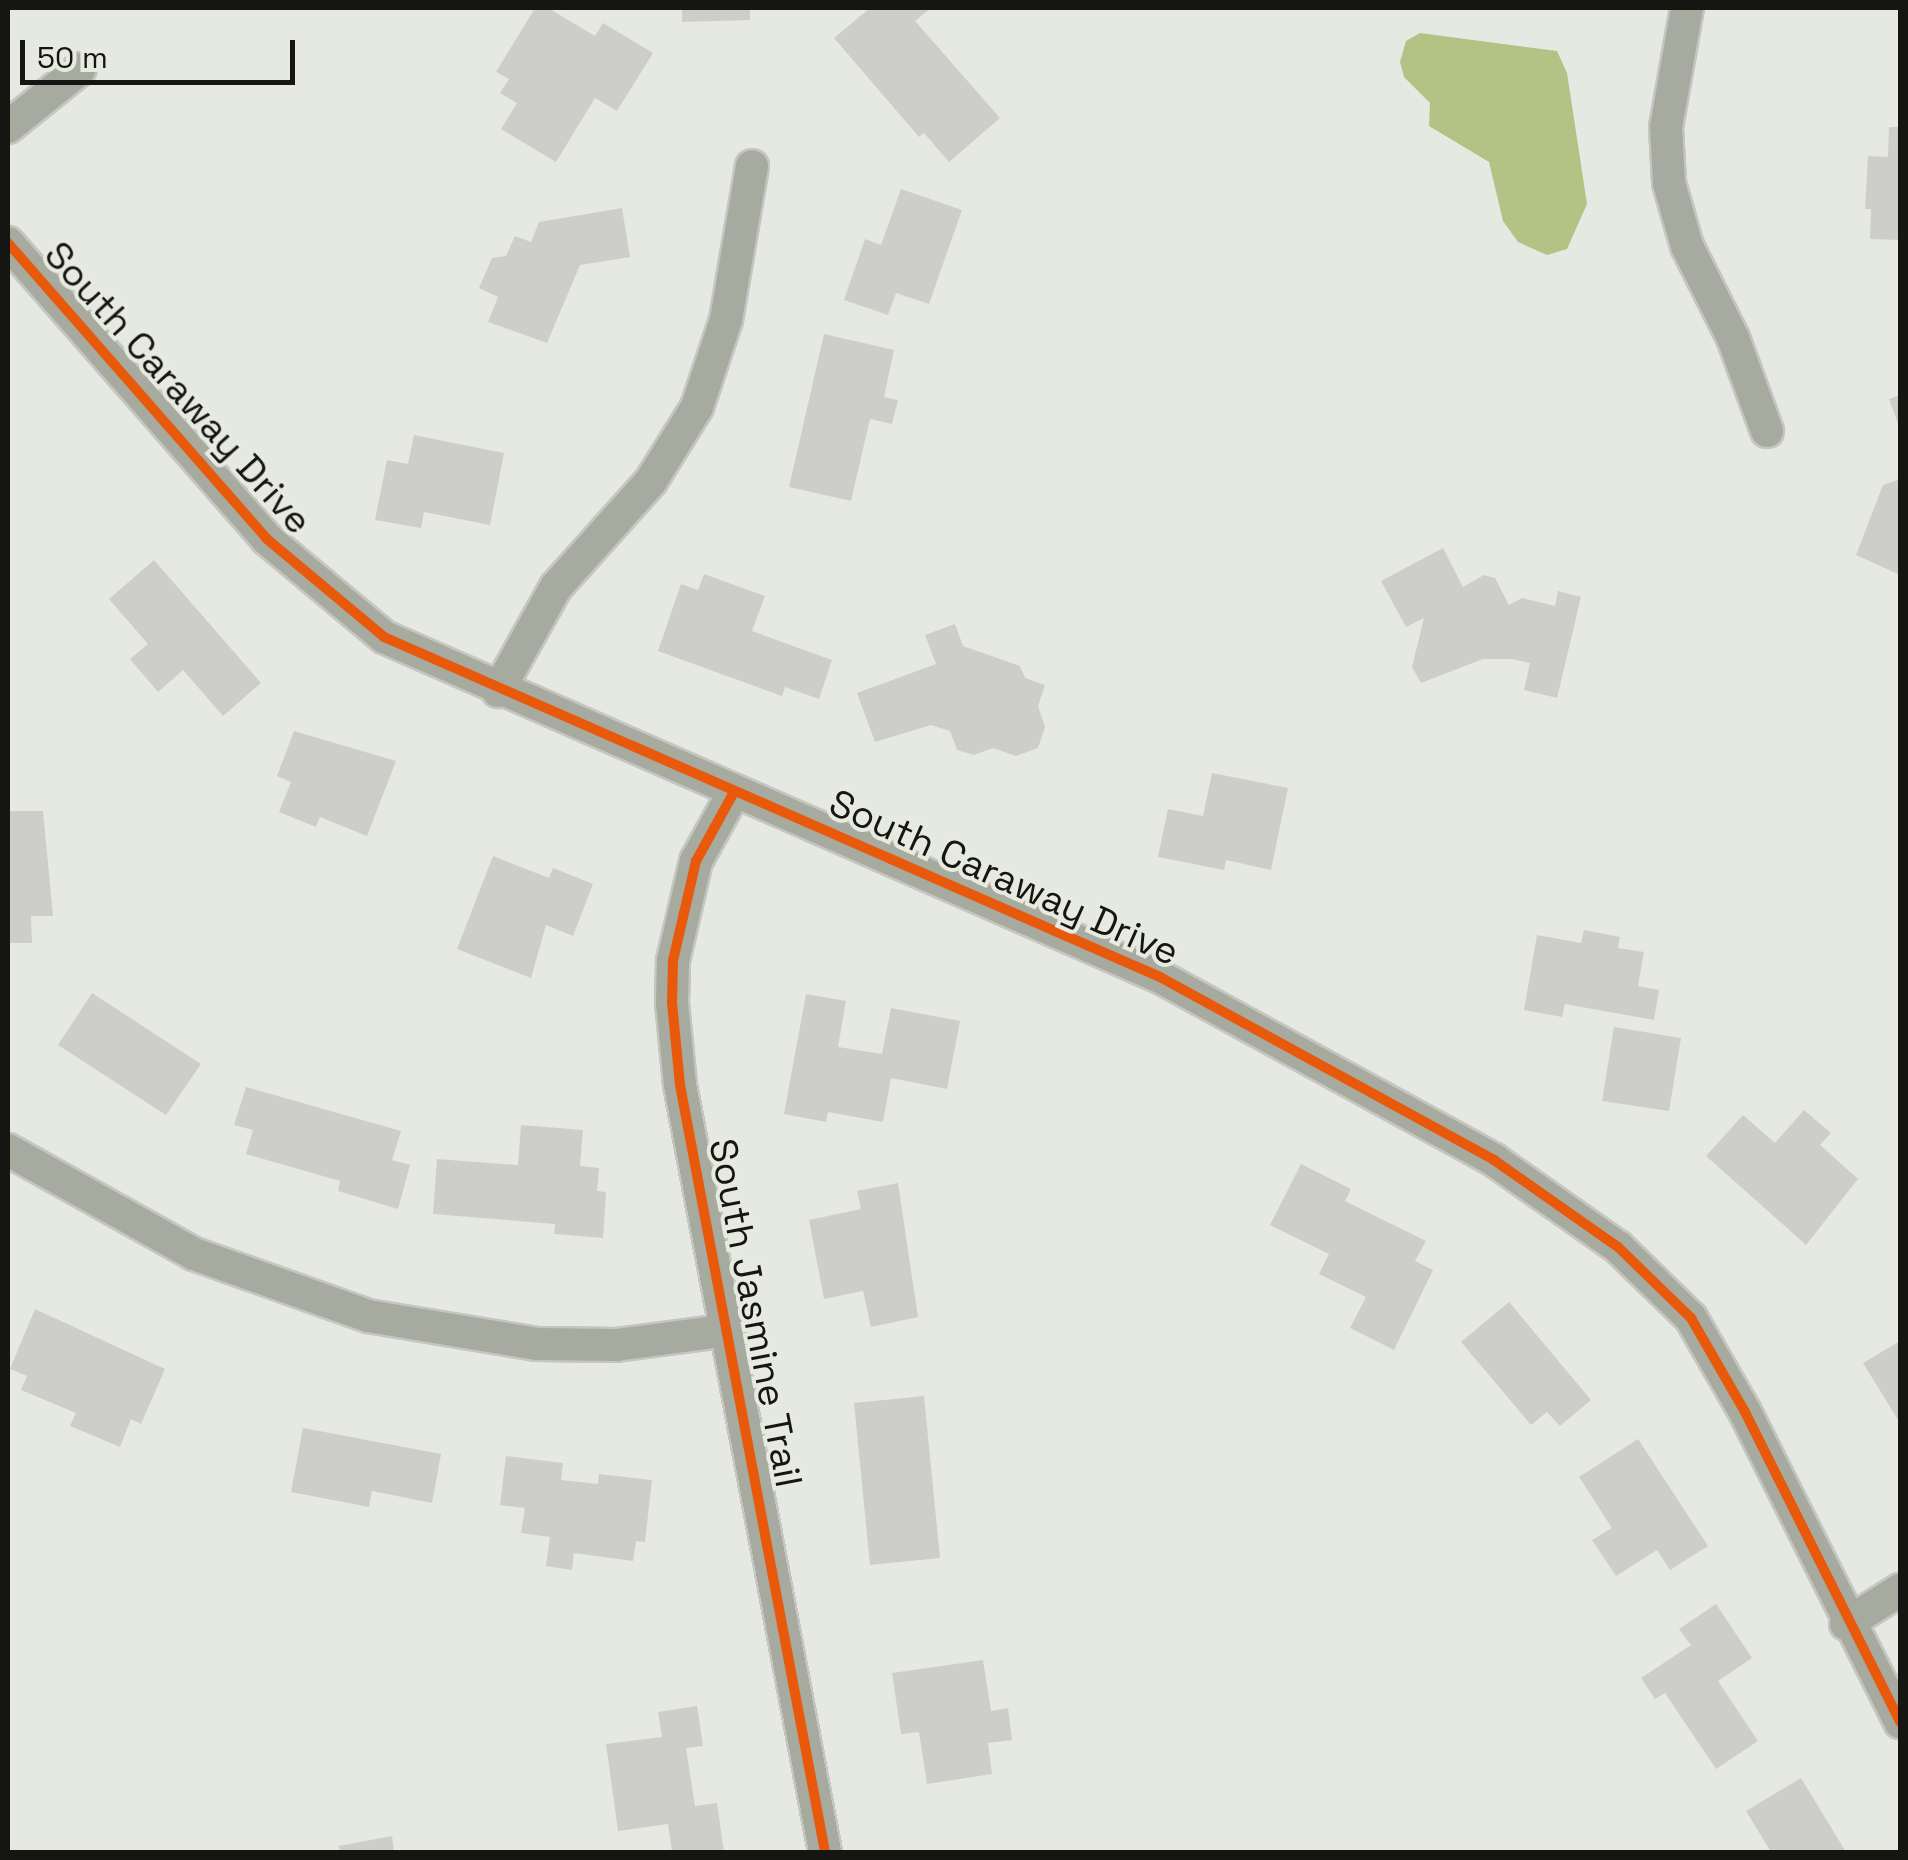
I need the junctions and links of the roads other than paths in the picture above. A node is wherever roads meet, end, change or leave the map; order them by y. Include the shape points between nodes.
1 (1687, 8) edge
2 (80, 69) dead end
3 (8, 127) edge
4 (752, 166) dead end
5 (8, 243) edge
6 (1767, 431) dead end
7 (498, 691) junction
8 (734, 792) junction
9 (8, 1150) edge
10 (730, 1330) junction
11 (1900, 1590) edge
12 (1846, 1624) junction
13 (1900, 1722) edge
14 (825, 1852) edge

1 - 6 street via 1666,127 1669,183 1687,246 1733,338
2 - 3 street
4 - 7 street via 726,320 697,407 651,481 556,587
5 - 7 street, South Caraway Drive via 267,539 384,637
7 - 8 street, South Caraway Drive
8 - 10 street, South Jasmine Trail via 696,861 673,960 672,1003 680,1084
8 - 12 street, South Caraway Drive via 1160,977 1494,1160 1618,1248 1690,1318 1745,1412
9 - 10 street via 194,1254 368,1316 538,1344 616,1344
10 - 14 street, South Jasmine Trail
11 - 12 street
12 - 13 street, South Caraway Drive

